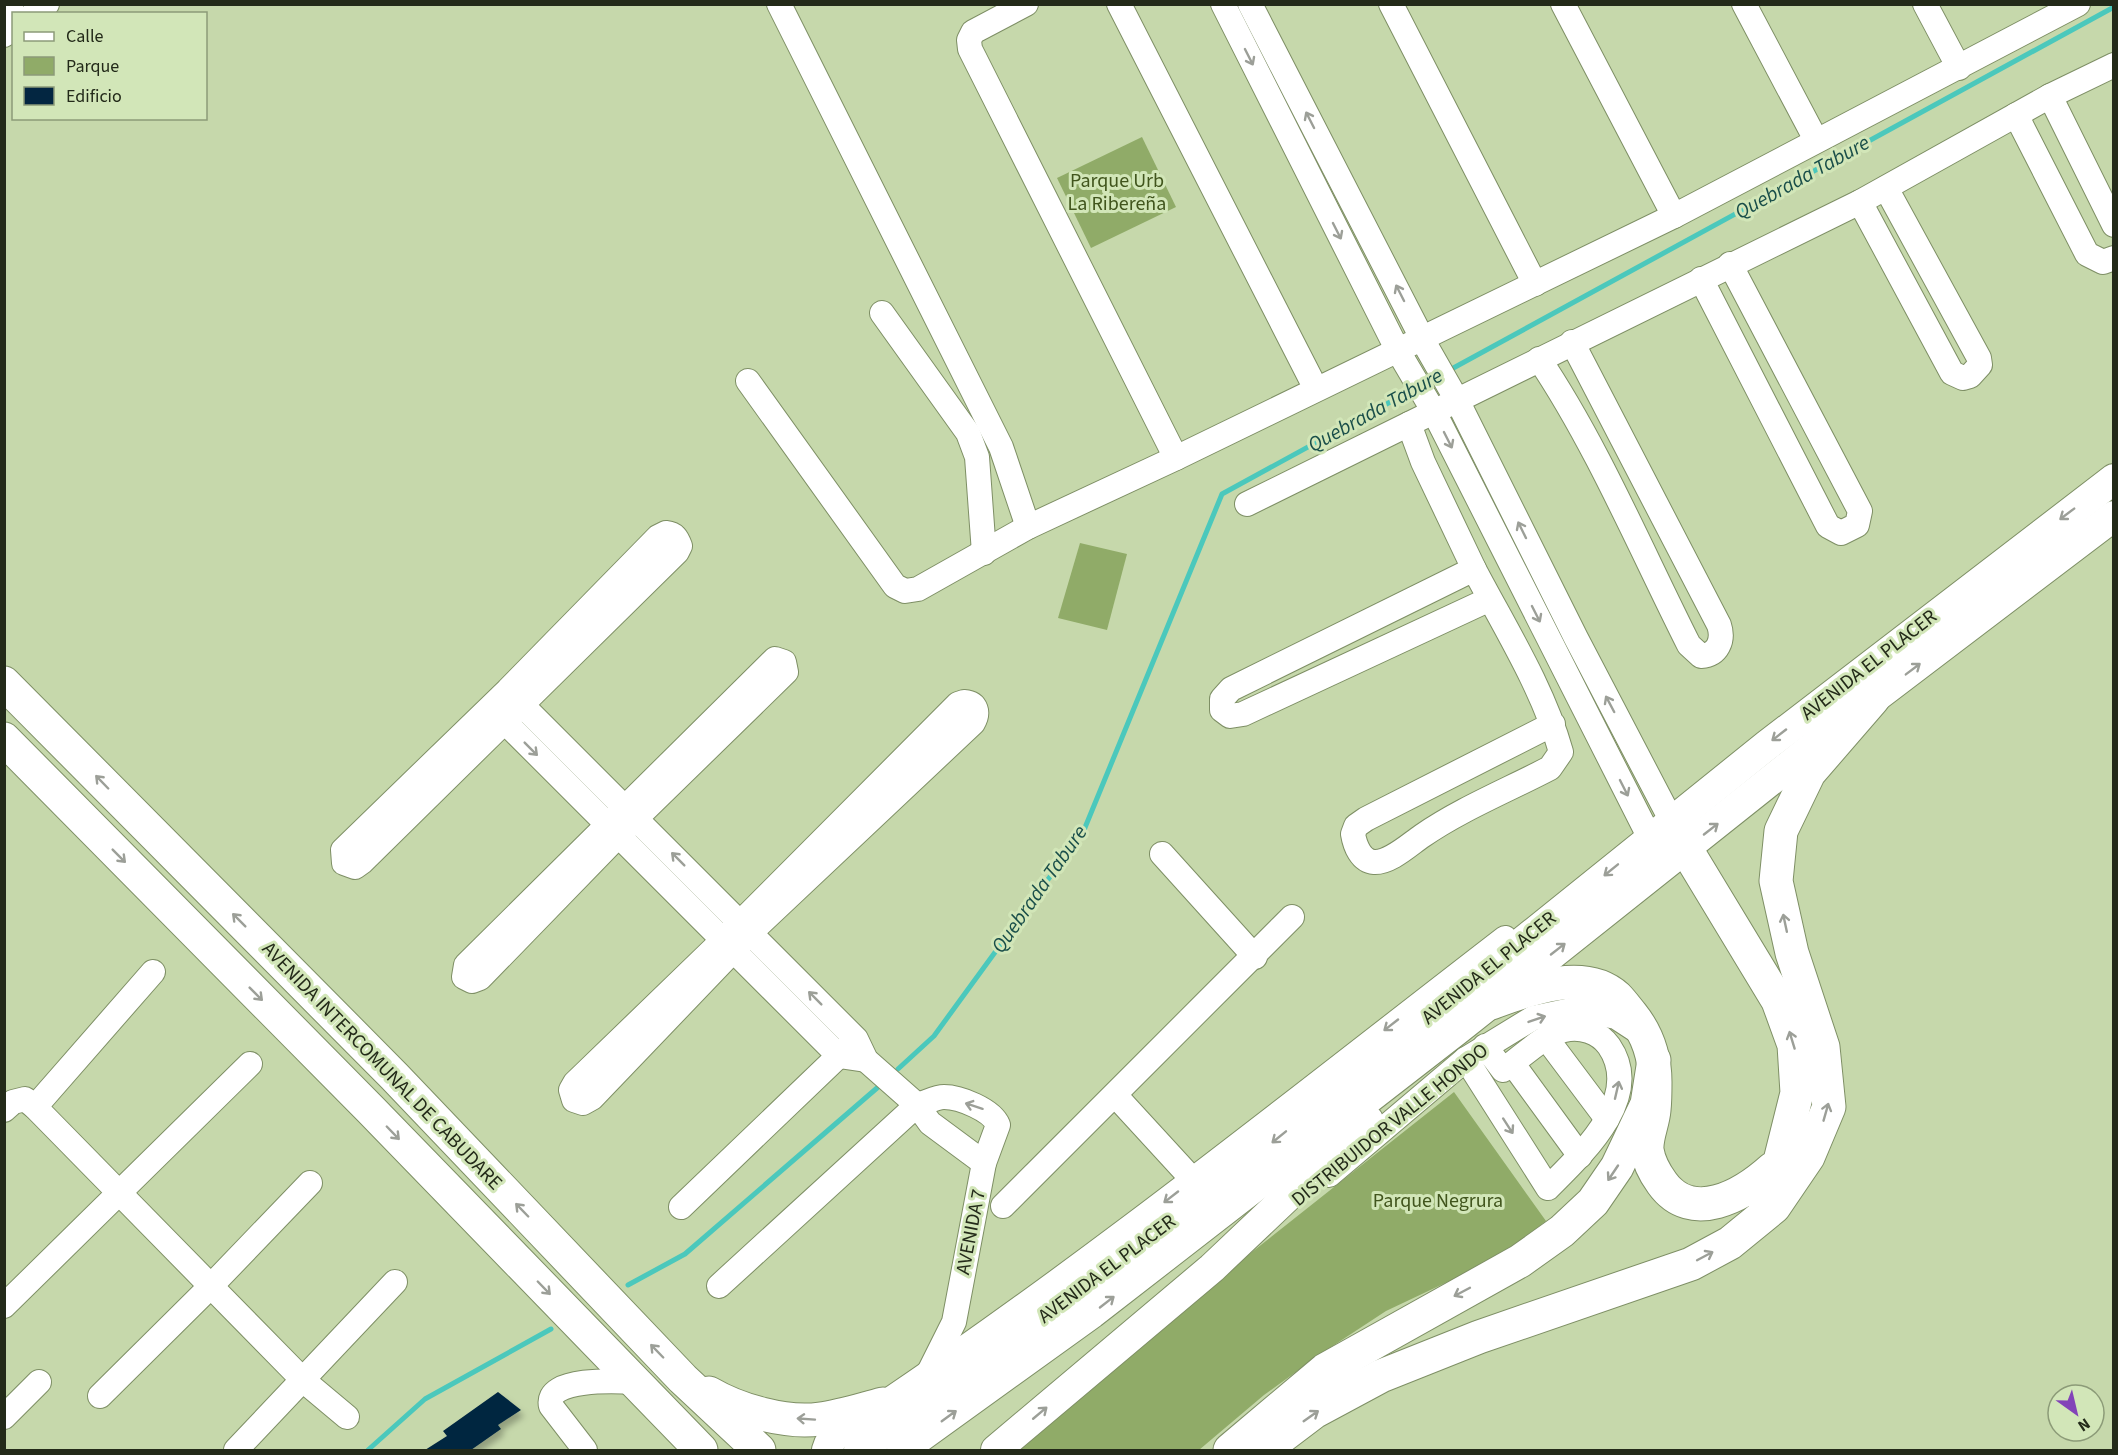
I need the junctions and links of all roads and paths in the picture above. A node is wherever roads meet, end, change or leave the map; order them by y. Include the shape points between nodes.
1 (9, 4) edge
2 (779, 4) edge
3 (1026, 4) edge
4 (1119, 4) edge
5 (1223, 4) edge
6 (1250, 4) edge
7 (1391, 4) edge
8 (1563, 4) edge
9 (1744, 4) edge
10 (1925, 4) edge
11 (2078, 4) edge
12 (5, 7) edge
13 (2114, 65) edge
14 (1959, 68) junction
15 (2049, 96) junction
16 (2016, 115) junction
17 (1816, 140) junction
18 (1886, 188) junction
19 (1860, 202) junction
20 (1674, 216) junction
21 (2114, 225) edge
22 (2114, 258) edge
23 (1730, 264) junction
24 (1701, 279) junction
25 (1535, 284) junction
26 (882, 314) dead end
27 (1425, 342) junction
28 (1572, 342) junction
29 (1400, 354) junction
30 (1539, 359) junction
31 (748, 381) dead end
32 (1316, 389) junction
33 (1458, 402) junction
34 (1434, 412) junction
35 (1409, 424) junction
36 (1176, 458) junction
37 (2114, 478) edge
38 (1247, 504) dead end
39 (2114, 516) edge
40 (1028, 527) junction
41 (984, 553) junction
42 (1474, 569) junction
43 (1490, 599) junction
44 (4, 683) edge
45 (514, 697) junction
46 (1873, 699) junction
47 (497, 714) junction
48 (1553, 724) junction
49 (4, 739) edge
50 (399, 811) dead end
51 (632, 813) junction
52 (613, 831) junction
53 (1668, 843) junction
54 (1162, 854) dead end
55 (1577, 897) junction
56 (1292, 917) dead end
57 (745, 928) junction
58 (514, 930) dead end
59 (728, 945) junction
60 (1255, 957) junction
61 (153, 972) dead end
62 (1491, 1003) junction
63 (1458, 1029) junction
64 (1547, 1039) junction
65 (1651, 1048) junction
66 (861, 1050) junction
67 (1476, 1052) junction
68 (839, 1056) junction
69 (250, 1064) dead end
70 (1508, 1067) junction
71 (1483, 1088) junction
72 (1116, 1095) junction
73 (916, 1105) junction
74 (35, 1107) junction
75 (4, 1110) edge
76 (1607, 1119) junction
77 (1580, 1156) junction
78 (1780, 1161) junction
79 (984, 1163) junction
80 (1193, 1180) junction
81 (310, 1183) dead end
82 (120, 1191) junction
83 (1003, 1206) dead end
84 (681, 1207) dead end
85 (1212, 1268) junction
86 (395, 1282) dead end
87 (1052, 1285) junction
88 (719, 1286) dead end
89 (211, 1287) junction
90 (958, 1301) junction
91 (4, 1306) edge
92 (1479, 1337) junction
93 (928, 1373) junction
94 (683, 1379) junction
95 (304, 1381) junction
96 (39, 1382) dead end
97 (635, 1382) junction
98 (100, 1396) dead end
99 (883, 1404) junction
100 (4, 1417) edge
101 (347, 1418) dead end
102 (697, 1448) edge
103 (236, 1450) edge
104 (585, 1450) edge
105 (759, 1450) edge
106 (827, 1450) edge
107 (859, 1450) edge
108 (902, 1450) edge
109 (996, 1450) edge
110 (1230, 1450) edge
111 (1264, 1450) edge

1 - 12 street
2 - 40 street via 1000,447
3 - 36 street via 974,32 969,40 970,49
4 - 32 street
5 -> 29 street
27 -> 6 street
7 - 25 street
8 - 20 street
9 - 17 street
10 - 14 street
11 - 14 street
13 - 15 street
14 - 17 street
15 - 16 street
15 - 21 street
16 - 18 street
16 - 22 street via 2087,254 2103,262
17 - 20 street
18 - 19 street
18 - 19 street via 1979,358 1980,365 1970,376 1963,378 1952,373
19 - 23 street
20 - 25 street
23 - 24 street
23 - 24 street via 1860,512 1857,525 1850,529 1841,533 1828,526
24 - 28 street
25 - 27 street
26 - 41 street via 968,433 977,457
27 - 29 street
27 - 33 street
28 - 30 street
28 - 30 street via 1719,625 1721,640 1707,655 1701,656 1689,645 1573,415
29 - 32 street
29 - 34 street
30 - 33 street
31 - 41 street via 895,586 905,591 918,589
32 - 36 street
33 - 34 street
53 -> 33 street via 1576,638
34 - 35 street
34 -> 53 street
35 - 38 street
35 - 42 street
36 - 40 street
37 -> 53 main road, AVENIDA EL PLACER via 1928,620
46 -> 39 main road, AVENIDA EL PLACER
40 - 41 street
42 - 43 street
42 - 43 street via 1231,689 1222,699 1222,710 1230,716 1243,714
43 - 48 street
94 -> 44 highway, AVENIDA INTERCOMUNAL DE CABUDARE via 394,1076
45 - 45 street via 677,552 680,546 673,534 658,537
45 - 47 street
45 - 51 street
53 -> 46 main road, AVENIDA EL PLACER
92 -> 46 highway via 1691,1264 1731,1243 1773,1207 1808,1157 1830,1107 1823,1047 1792,953 1776,881 1781,831 1809,773
47 - 50 street
47 -> 52 street
48 - 48 street via 1561,752 1550,768 1428,832 1385,860 1368,861 1361,854 1353,834 1366,819
49 -> 97 highway, AVENIDA INTERCOMUNAL DE CABUDARE
51 - 51 street via 786,672 784,662 772,660
51 - 52 street
57 -> 51 street
52 - 58 street
52 - 59 street
53 -> 55 main road, AVENIDA EL PLACER
62 -> 53 main road, AVENIDA EL PLACER
78 -> 53 highway via 1797,1093 1794,1045 1778,1001
54 - 60 street
55 -> 80 street via 1515,930
55 -> 107 main road, AVENIDA EL PLACER via 1219,1186 968,1374
56 - 60 street
57 - 57 street via 973,723 977,716 973,705 958,704
57 - 59 street
66 -> 57 street
59 - 59 street via 575,1083 571,1090 574,1100 583,1103 592,1098
59 - 68 street
60 - 72 street
61 - 74 street
62 - 63 main road, AVENIDA EL PLACER
62 - 65 highway via 1526,990 1588,983 1616,996
63 - 85 main road
108 -> 63 main road, AVENIDA EL PLACER via 1092,1313
64 - 70 street
64 - 76 street
76 -> 64 street via 1620,1089 1620,1068 1603,1038 1584,1029 1563,1030
67 -> 65 street, DISTRIBUIDOR VALLE HONDO via 1533,1018 1576,1008 1616,1017
65 - 78 highway via 1654,1110 1647,1147 1651,1166 1667,1189 1685,1202 1726,1201 1752,1186
65 -> 110 highway via 1647,1104 1617,1167 1593,1202 1562,1231 1520,1261 1325,1370
66 - 68 street
66 - 73 street
67 - 70 street
67 - 71 street
67 - 85 street, DISTRIBUIDOR VALLE HONDO
68 - 84 street
69 - 82 street
70 - 71 street
70 - 77 street
71 -> 77 street via 1548,1188
72 - 80 street
72 - 83 street
73 - 79 street, AVENIDA 7 via 930,1123
79 -> 73 street, AVENIDA 7 via 998,1125 990,1113 944,1097
73 - 88 street
74 - 75 street via 25,1099
74 - 82 street
76 - 77 street
78 - 92 highway via 1760,1192 1730,1218 1677,1247
79 - 90 street, AVENIDA 7
80 -> 87 street
81 - 89 street
82 - 89 street
82 - 91 street
109 -> 85 main road
86 - 95 street
87 - 90 street via 1011,1302 989,1319 967,1315
87 - 93 street
89 - 95 street
89 - 98 street
90 - 93 street, AVENIDA 7 via 954,1322
111 -> 92 highway via 1314,1412 1381,1376
93 - 99 street
99 -> 94 highway via 819,1420 770,1416 725,1402
94 - 105 highway, AVENIDA INTERCOMUNAL DE CABUDARE
95 - 101 street
95 - 103 street
96 - 100 street
97 - 102 highway, AVENIDA INTERCOMUNAL DE CABUDARE
97 - 104 street via 579,1383 554,1394 551,1406
99 - 106 main road via 847,1424

